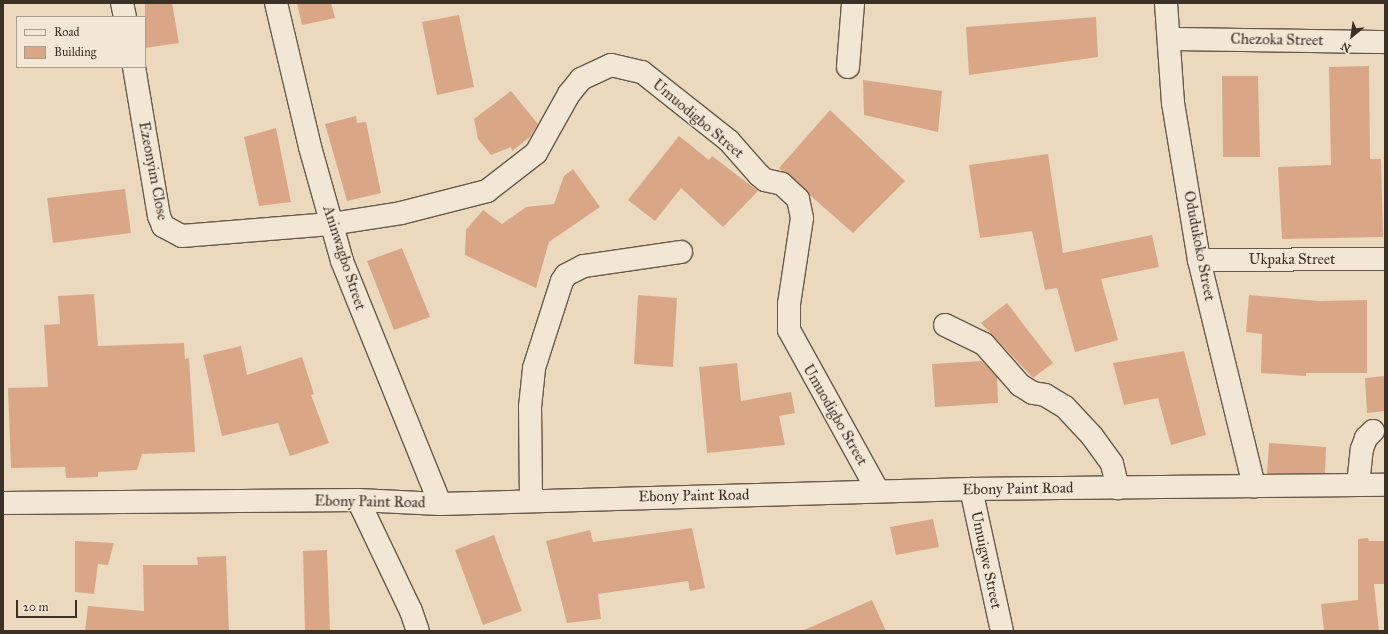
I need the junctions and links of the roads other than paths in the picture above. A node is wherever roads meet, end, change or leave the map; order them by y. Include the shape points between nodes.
1 (122, 3) edge
2 (276, 3) edge
3 (853, 3) edge
4 (1166, 3) edge
5 (125, 16) edge
6 (1169, 39) junction
7 (1385, 42) edge
8 (848, 67) dead end
9 (134, 68) edge
10 (331, 224) junction
11 (681, 252) dead end
12 (1385, 259) edge
13 (1199, 260) junction
14 (945, 325) dead end
15 (1373, 431) dead end
16 (1358, 485) junction
17 (1385, 485) edge
18 (1254, 486) junction
19 (1118, 488) junction
20 (971, 489) junction
21 (878, 492) junction
22 (358, 500) junction
23 (531, 501) junction
24 (3, 503) edge
25 (440, 504) junction
26 (418, 631) edge
27 (1002, 631) edge

1 - 5 street
2 - 10 street, Aninwagbo Street
3 - 8 street
4 - 6 street, Odudukoko Street
6 - 7 street, Chezoka Street
6 - 13 street, Odudukoko Street via 1173,103
9 - 10 street, Ezeonyim Close via 163,226 182,236
10 - 21 street, Umuodigbo Street via 401,213 487,192 536,153 569,94 581,79 611,65 642,72 729,141 762,178 782,184 798,199 802,218 789,304 789,330
10 - 25 street, Aninwagbo Street via 356,299
11 - 23 street via 584,266 566,275 562,281 534,368 530,407
12 - 13 street, Ukpaka Street
13 - 18 street, Odudukoko Street
14 - 19 street via 984,344 1020,385 1065,407 1092,436 1112,464
15 - 16 street via 1366,438 1362,449
16 - 17 street, Ebony Paint Road
16 - 18 street, Ebony Paint Road
18 - 19 street, Ebony Paint Road
19 - 20 street, Ebony Paint Road
20 - 21 street, Ebony Paint Road
20 - 27 street, Umuigwe Street
21 - 23 street, Ebony Paint Road
22 - 24 street, Ebony Paint Road
22 - 25 street, Ebony Paint Road
22 - 26 street
23 - 25 street, Ebony Paint Road

